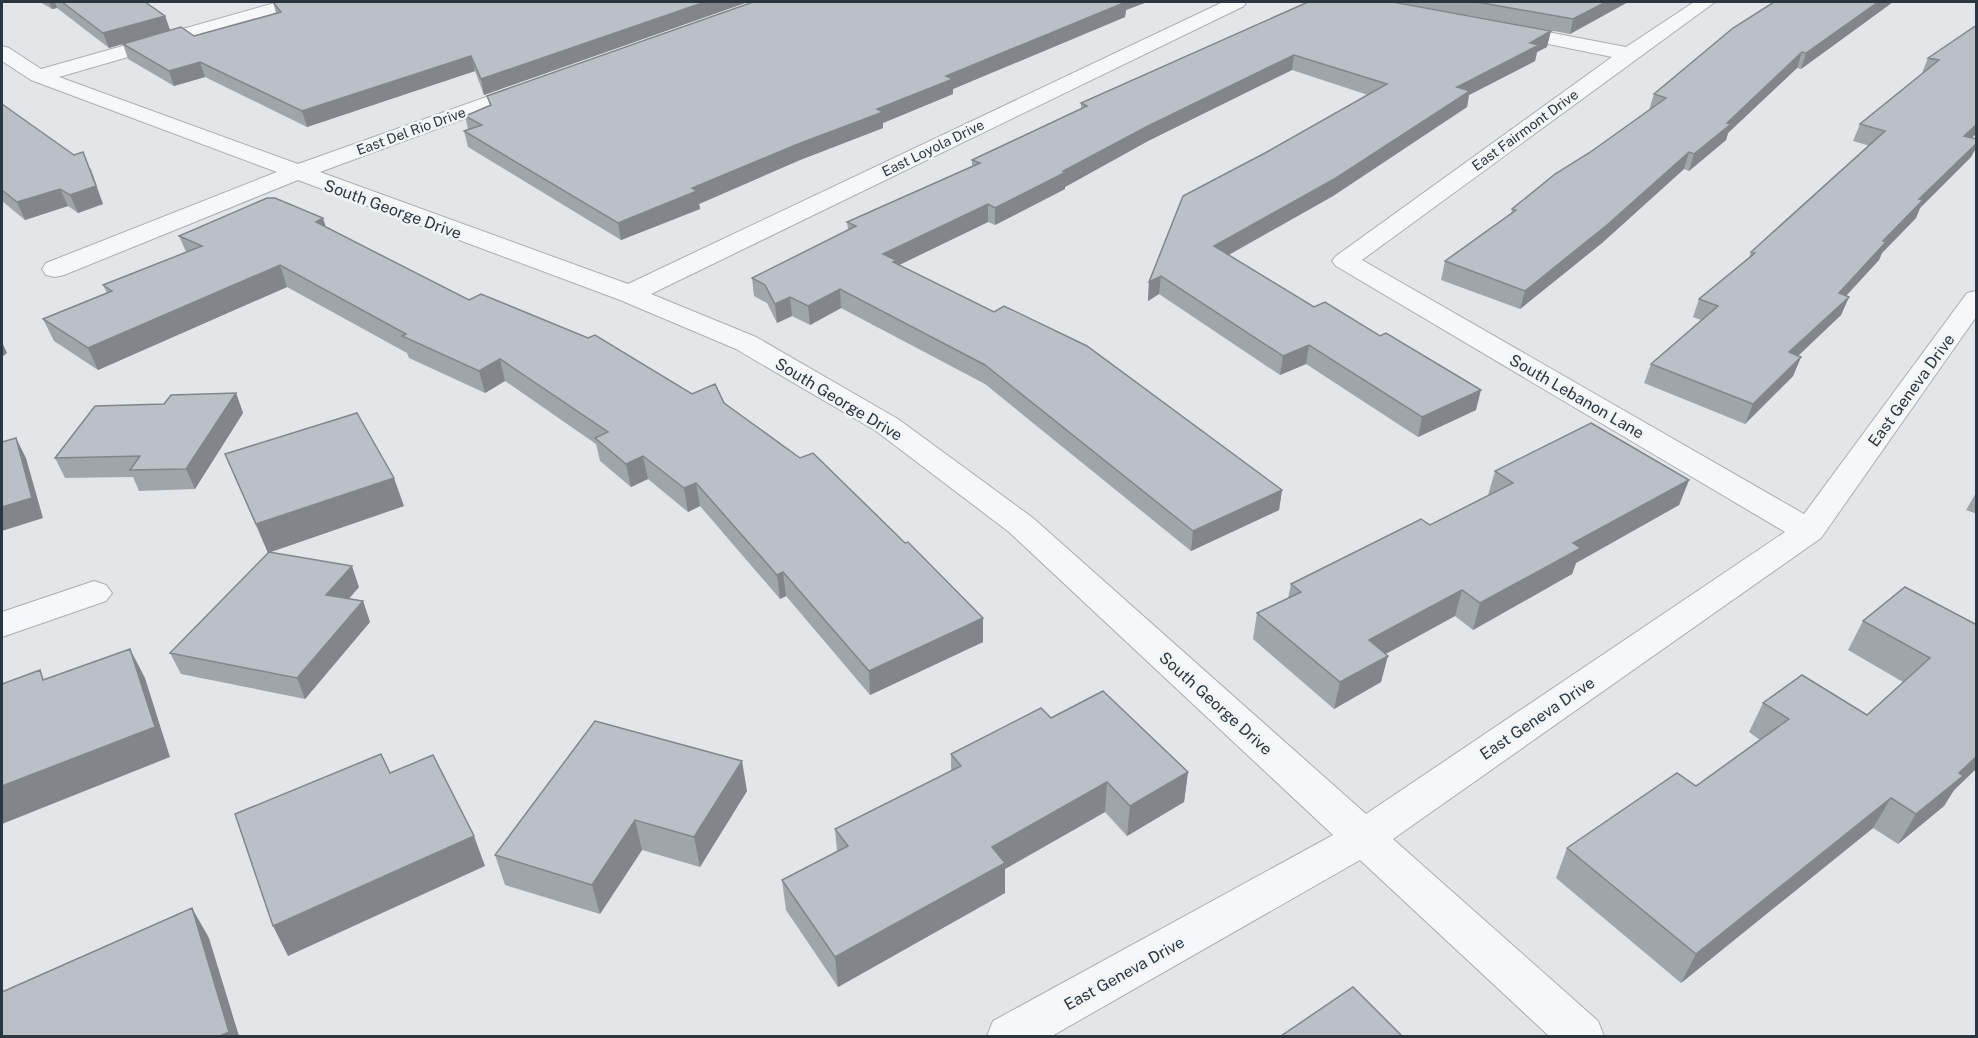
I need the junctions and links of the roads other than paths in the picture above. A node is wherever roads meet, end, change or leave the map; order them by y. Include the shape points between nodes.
1 (297, 2) edge
2 (1237, 2) edge
3 (1706, 2) edge
4 (1483, 26) edge
5 (2, 52) edge
6 (1629, 54) junction
7 (39, 76) junction
8 (555, 79) edge
9 (296, 173) junction
10 (1345, 261) joint
11 (55, 269) dead end
12 (629, 294) junction
13 (1977, 298) edge
14 (1809, 531) junction
15 (94, 593) dead end
16 (2, 625) edge
17 (1363, 838) junction
18 (1010, 1036) edge
19 (1581, 1036) edge

1 - 7 street
2 - 12 street, East Loyola Drive
3 - 6 street, East Fairmont Drive
4 - 6 street
5 - 7 street, South George Drive
6 - 10 street, East Fairmont Drive
7 - 9 street, South George Drive
8 - 9 street, East Del Rio Drive
9 - 11 street, East Del Rio Drive
9 - 12 street, South George Drive
10 - 14 street, South Lebanon Lane
12 - 17 street, South George Drive via 746,343 887,425 1021,525
13 - 14 street, East Geneva Drive
14 - 17 street, East Geneva Drive
15 - 16 street
17 - 18 street, East Geneva Drive
17 - 19 street, South George Drive

